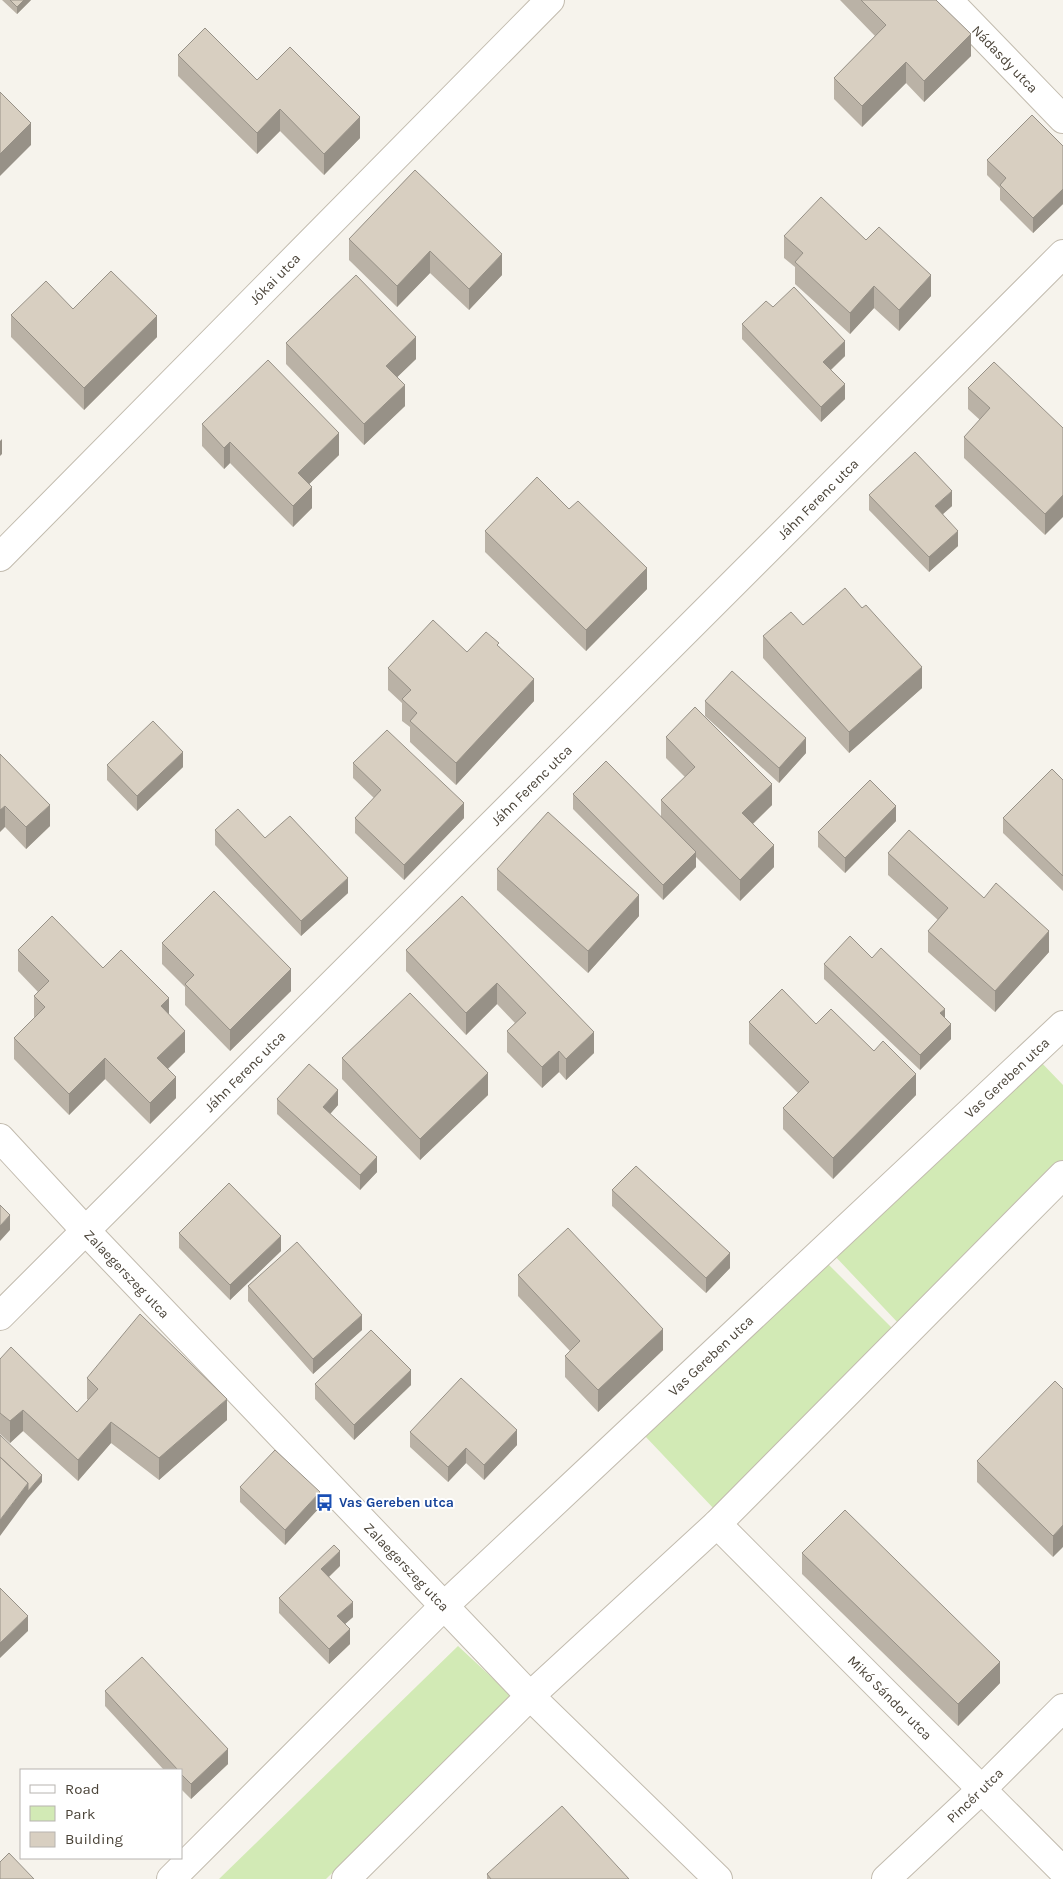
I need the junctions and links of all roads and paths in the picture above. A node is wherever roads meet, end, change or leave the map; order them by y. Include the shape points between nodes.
1 (550, 0) edge
2 (948, 0) edge
3 (1063, 119) edge
4 (1063, 254) edge
5 (0, 557) edge
6 (1059, 1037) edge
7 (0, 1138) edge
8 (1063, 1176) edge
9 (85, 1230) junction
10 (0, 1316) edge
11 (717, 1524) junction
12 (444, 1606) junction
13 (530, 1696) junction
14 (1063, 1708) edge
15 (982, 1790) junction
16 (1063, 1871) edge
17 (171, 1879) edge
18 (346, 1879) edge
19 (718, 1879) edge
20 (886, 1879) edge

1 - 5 street, Jókai utca
2 - 3 street, Nádasdy utca
4 - 9 street, Jáhn Ferenc utca
6 - 12 street, Vas Gereben utca
7 - 9 street, Zalaegerszeg utca
8 - 11 street
9 - 10 street, Jáhn Ferenc utca
9 - 12 street, Zalaegerszeg utca
11 - 13 street
11 - 15 street, Mikó Sándor utca
12 - 13 street, Zalaegerszeg utca
12 - 17 street, Vas Gereben utca
13 - 18 street
13 - 19 street, Zalaegerszeg utca
14 - 15 street, Pincér utca
15 - 16 street, Mikó Sándor utca
15 - 20 street, Pincér utca

